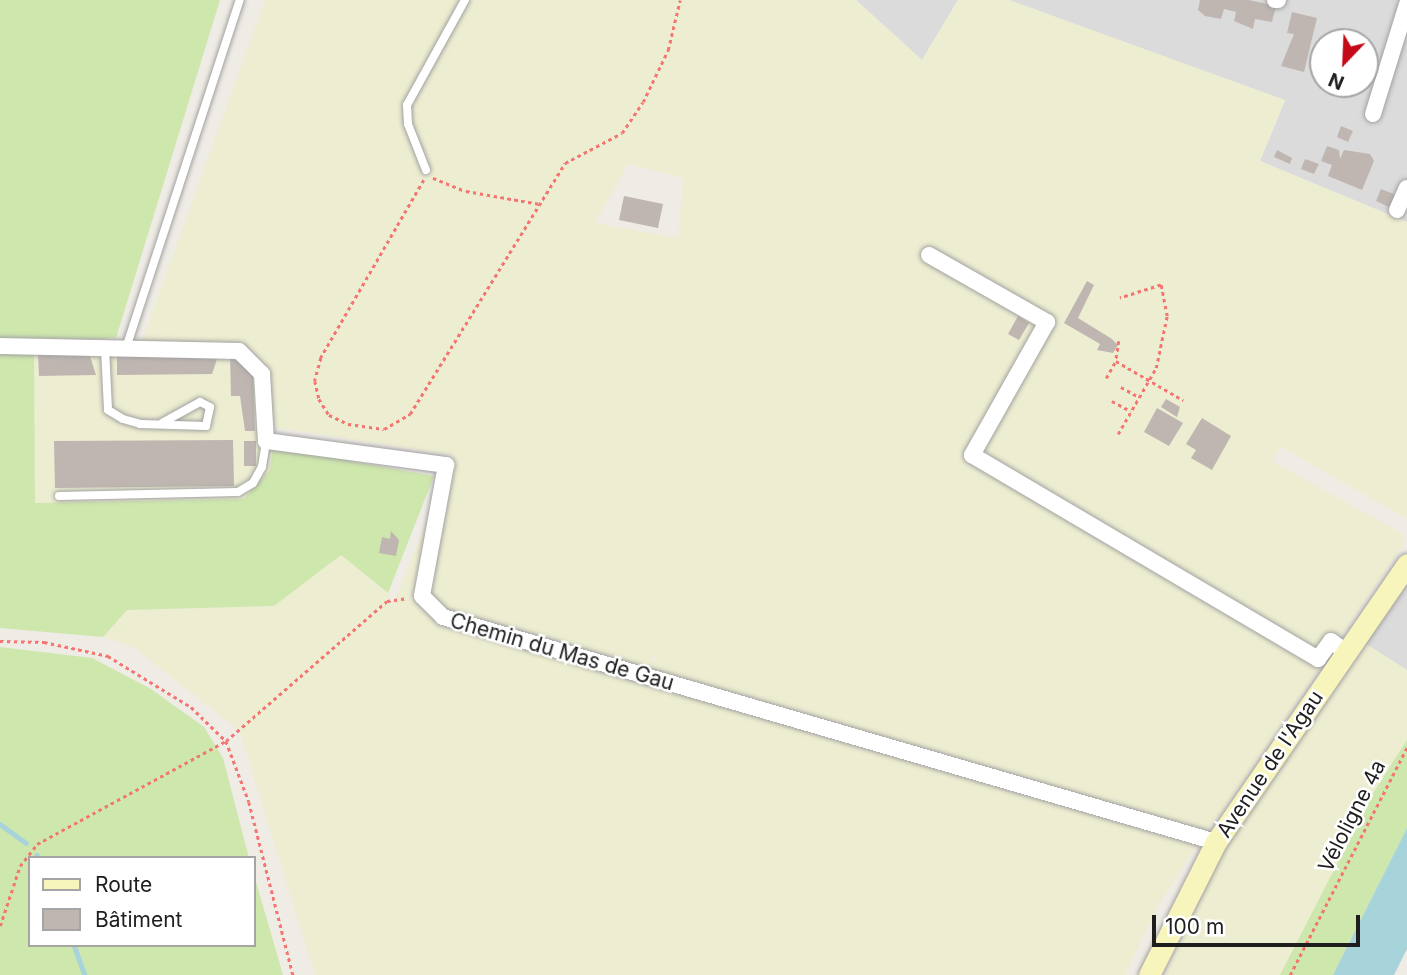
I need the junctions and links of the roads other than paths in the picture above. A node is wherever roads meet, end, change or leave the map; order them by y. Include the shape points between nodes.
1 (240, 0) edge
2 (465, 0) edge
3 (1407, 4) edge
4 (1373, 114) dead end
5 (426, 170) road end
6 (1407, 188) edge
7 (1397, 211) dead end
8 (929, 255) dead end
9 (0, 346) edge
10 (105, 348) junction
11 (126, 348) junction
12 (162, 423) junction
13 (266, 441) junction
14 (60, 496) dead end
15 (1407, 564) edge
16 (1346, 652) junction
17 (1216, 842) junction
18 (1149, 975) edge

1 - 11 lane
2 - 5 lane via 407,105 408,124
3 - 4 street
6 - 7 street
8 - 16 street via 1047,322 971,455 1318,659 1331,641
9 - 10 street
10 - 11 street
10 - 12 lane via 108,410 122,419
11 - 13 street via 246,355 262,374
12 - 12 lane via 206,426 210,407 200,402
13 - 14 lane via 262,467 253,483 239,492
13 - 17 street, Chemin du Mas de Gau via 446,466 422,596 443,617
15 - 16 street, Avenue de l'Agau
16 - 17 street, Avenue de l'Agau
17 - 18 street, Avenue de l'Agau

